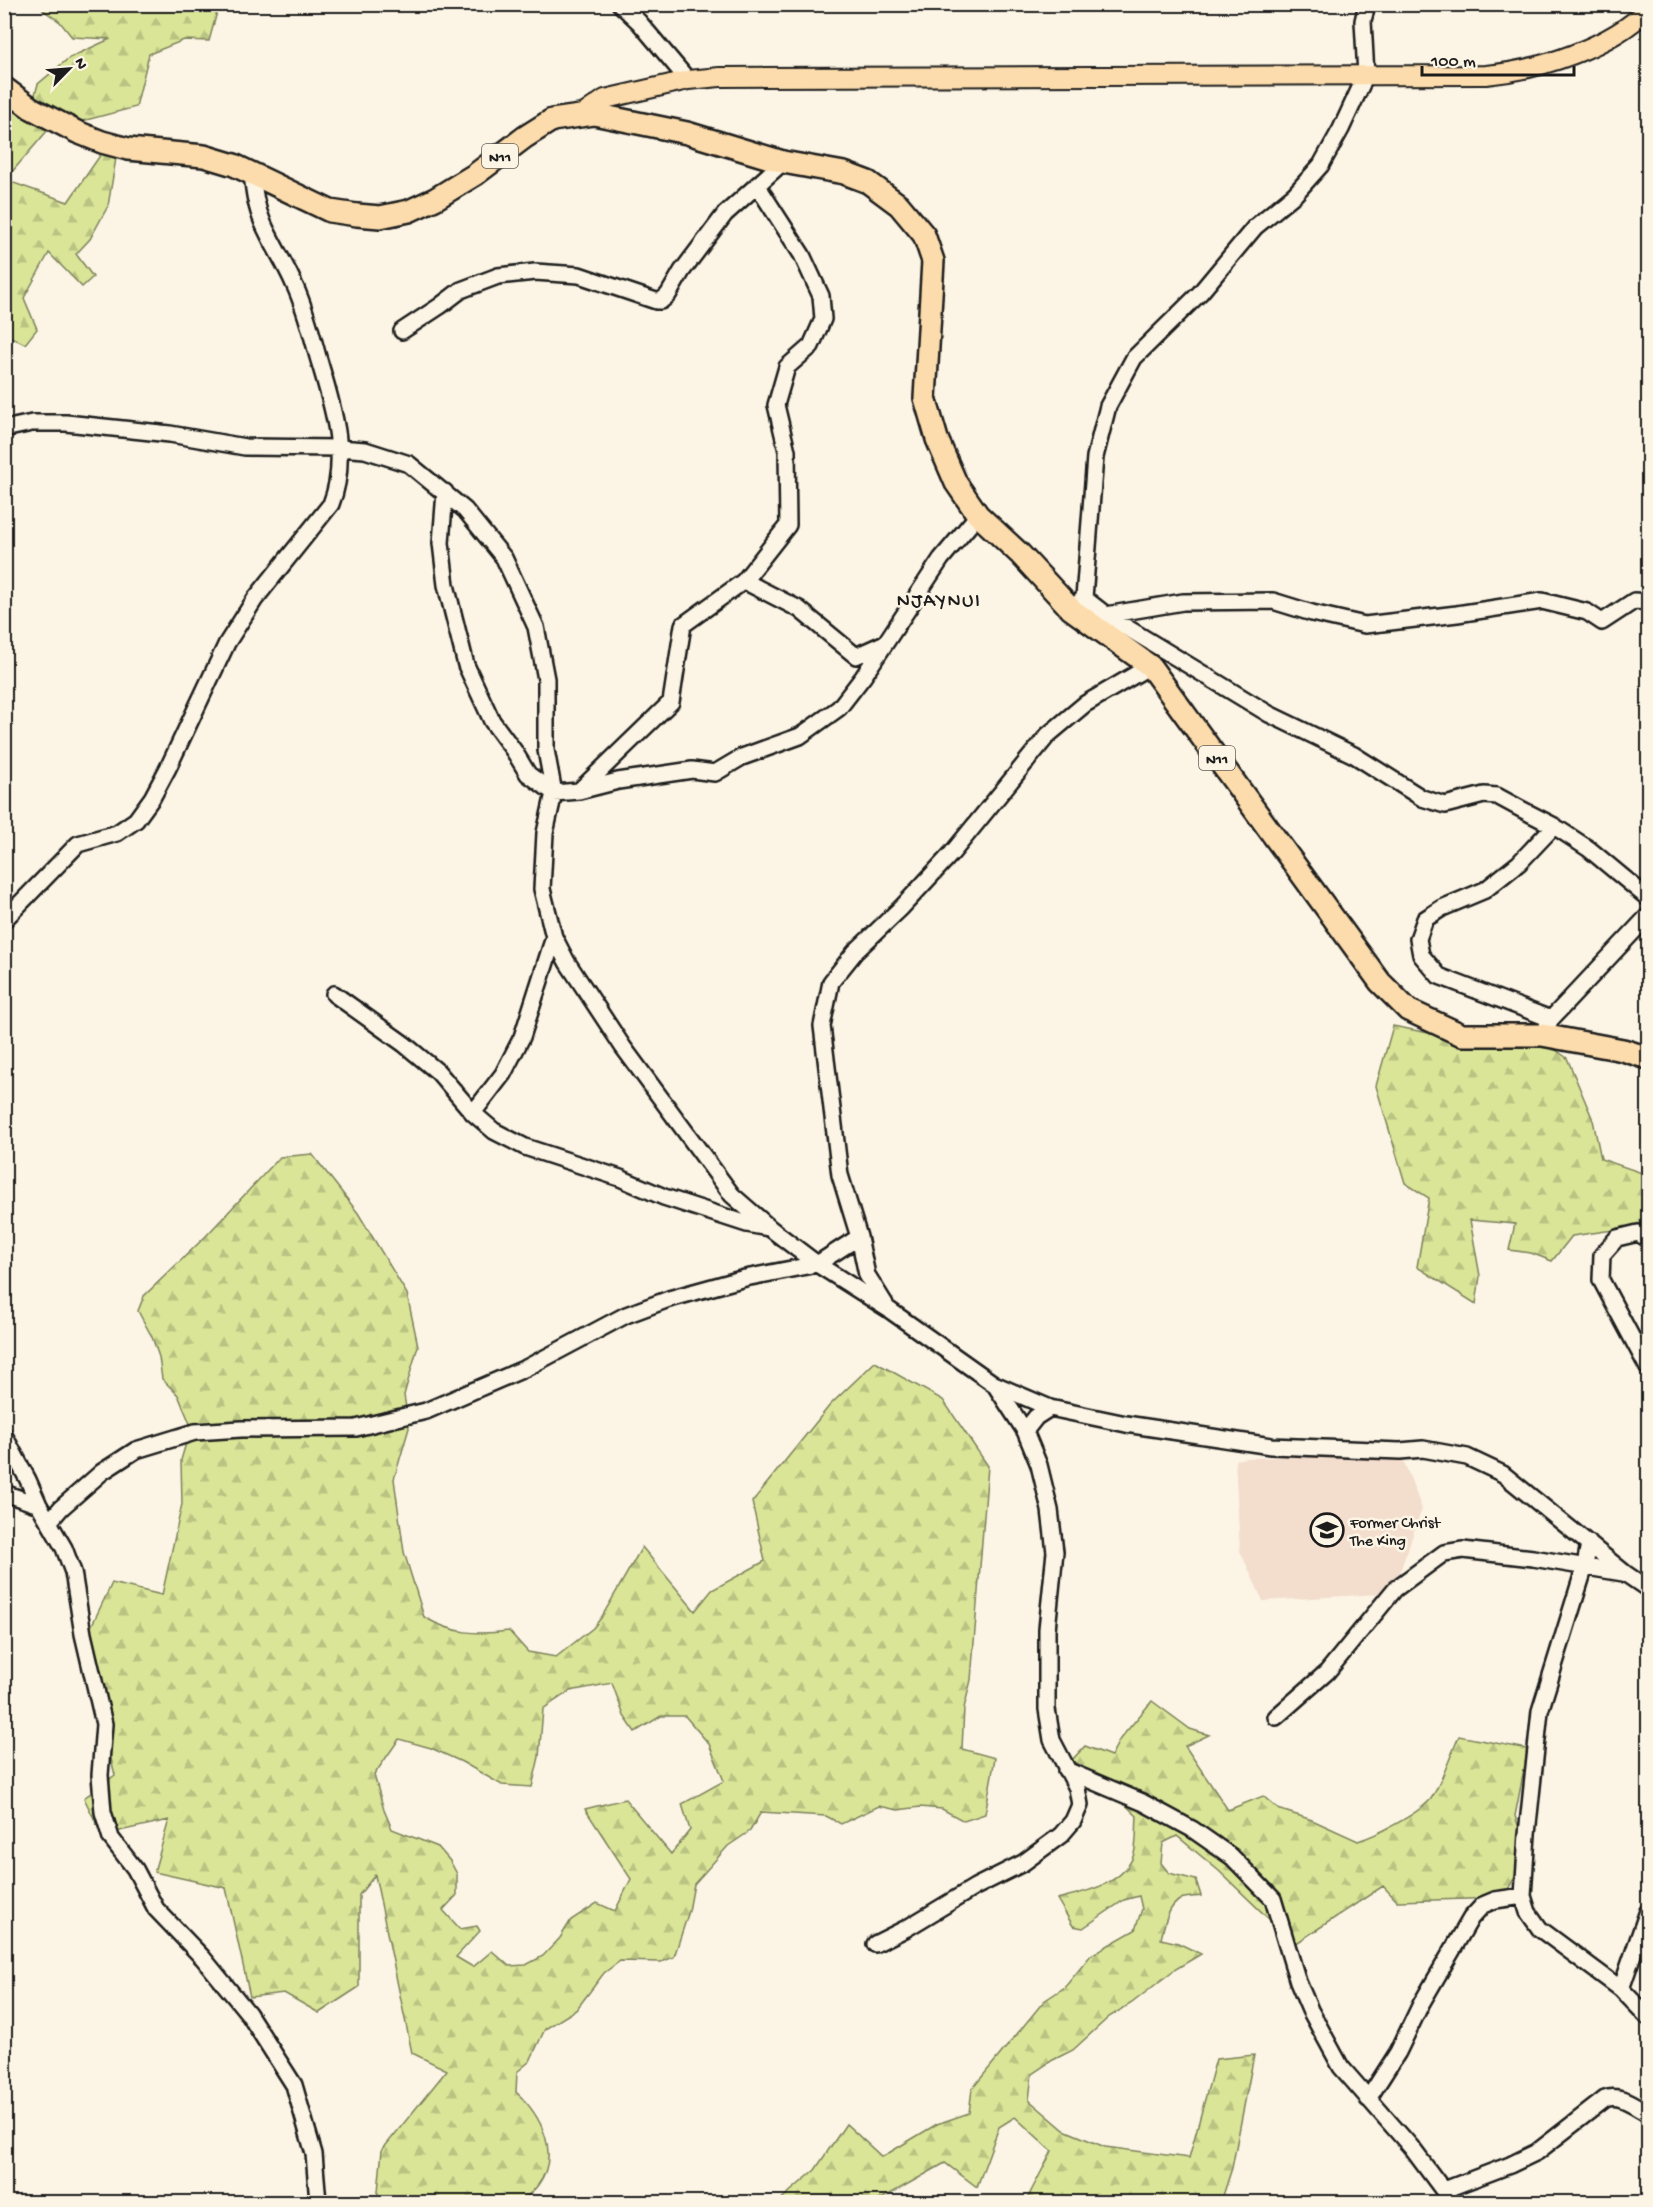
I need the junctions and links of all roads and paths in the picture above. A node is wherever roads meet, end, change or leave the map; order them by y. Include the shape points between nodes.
1 (620, 4) edge
2 (1367, 4) edge
3 (1648, 9) edge
4 (1366, 75) junction
5 (688, 81) junction
6 (4, 88) edge
7 (578, 118) junction
8 (783, 162) junction
9 (252, 174) junction
10 (756, 185) junction
11 (402, 331) dead end
12 (4, 429) edge
13 (339, 448) junction
14 (445, 492) junction
15 (978, 515) junction
16 (744, 581) junction
17 (1648, 602) edge
18 (1077, 604) junction
19 (1106, 615) junction
20 (885, 643) junction
21 (1150, 666) junction
22 (579, 791) junction
23 (555, 793) junction
24 (1554, 826) junction
25 (1648, 898) edge
26 (1648, 916) edge
27 (4, 920) edge
28 (554, 937) junction
29 (334, 994) dead end
30 (1546, 1027) junction
31 (1648, 1058) edge
32 (473, 1113) junction
33 (771, 1229) junction
34 (860, 1237) junction
35 (1648, 1239) edge
36 (818, 1264) junction
37 (888, 1309) junction
38 (1648, 1368) edge
39 (994, 1384) junction
40 (1050, 1408) junction
41 (1025, 1431) junction
42 (4, 1435) edge
43 (4, 1493) edge
44 (39, 1505) junction
45 (49, 1522) junction
46 (1589, 1543) junction
47 (1586, 1566) junction
48 (1626, 1574) junction
49 (1648, 1588) edge
50 (1276, 1717) dead end
51 (1066, 1770) junction
52 (1523, 1896) junction
53 (1648, 1911) edge
54 (875, 1944) dead end
55 (1621, 1989) junction
56 (1648, 2017) edge
57 (1368, 2099) junction
58 (1648, 2113) edge
59 (1448, 2196) edge
60 (318, 2202) edge

1 - 5 street
2 - 4 street via 1363,21
3 - 4 main road via 1616,34 1526,70 1486,75
4 - 5 main road via 720,77
4 - 18 street via 1321,165 1134,358 1113,396 1095,457
5 - 7 main road via 605,99
6 - 9 highway, N11 via 31,108 102,142 128,149 204,156
7 - 8 highway, N11 via 594,114 687,133
7 - 9 highway, N11 via 552,120 435,199 409,211 380,217 330,211
8 - 10 street
8 - 15 highway, N11 via 844,173 868,182 899,205 924,235 933,261 925,398 956,483
9 - 13 street via 263,224 308,321 336,423
10 - 11 street via 725,214 661,301 579,275 535,272 498,276 461,290
10 - 16 street via 802,255 821,296 822,319 810,346 787,367 776,405 787,452 788,525
12 - 13 street via 32,423 66,423 245,447
13 - 14 street via 365,450 409,464
13 - 27 street via 331,504 255,599 227,643 152,798 136,820 117,833 78,844
14 - 23 street via 504,558 536,627 546,679 546,750
14 - 23 street via 441,543 446,585 466,665 492,721 528,774
15 - 18 highway, N11
15 - 20 street via 941,559
16 - 20 street via 799,609 856,657
16 - 22 street via 683,625 671,702
17 - 19 street via 1634,601 1602,622 1587,612 1542,601 1365,626 1273,601 1183,602
18 - 19 street
18 - 21 highway, N11
19 - 24 street via 1269,714 1354,755 1422,798 1445,805 1484,795 1497,796
20 - 22 street via 839,708 800,736 742,757 715,773 692,770
21 - 30 highway, N11 via 1380,982 1408,1010 1462,1035
21 - 34 street via 1084,704 1048,735 952,853 855,952 831,982 822,1026 840,1175
22 - 23 street
23 - 28 street via 545,833 542,889
24 - 25 street via 1589,849
24 - 30 street via 1519,863 1485,890 1425,919 1418,939 1421,955 1439,976
26 - 30 street
28 - 32 street via 522,1037 503,1074
28 - 33 street via 623,1047 697,1148 732,1195
29 - 32 street via 438,1072
30 - 31 highway, N11
32 - 33 street via 494,1131 525,1147 674,1200
33 - 36 street
34 - 36 street
34 - 37 street via 867,1275
35 - 38 street via 1638,1233 1617,1238 1602,1255 1601,1280
36 - 37 street
36 - 45 street via 745,1278 626,1315 526,1368 426,1411 356,1428 195,1432 136,1450 102,1472
37 - 39 street
39 - 40 street
39 - 41 street
40 - 41 street
40 - 46 street via 1271,1446 1423,1449 1467,1457 1503,1474
41 - 51 street via 1039,1465 1050,1510 1055,1552 1047,1629 1047,1709 1052,1740
42 - 44 street
43 - 44 street
44 - 45 street
45 - 60 street via 74,1572 83,1634 104,1724 102,1812 111,1839 135,1869 156,1909 248,2013 294,2085 314,2154
46 - 47 street
46 - 48 street
47 - 48 street
47 - 50 street via 1463,1550 1444,1553 1395,1589 1327,1672
47 - 52 street via 1540,1711
48 - 49 street
51 - 54 street via 1077,1788 1080,1805 1073,1821 1060,1835 1023,1863
51 - 57 street via 1142,1802 1192,1829 1232,1857 1273,1899 1310,2010 1341,2067
52 - 55 street via 1527,1912 1540,1929
52 - 57 street via 1483,1905 1471,1918
53 - 55 street
55 - 56 street
57 - 59 street
58 - 59 street via 1612,2096 1537,2152

